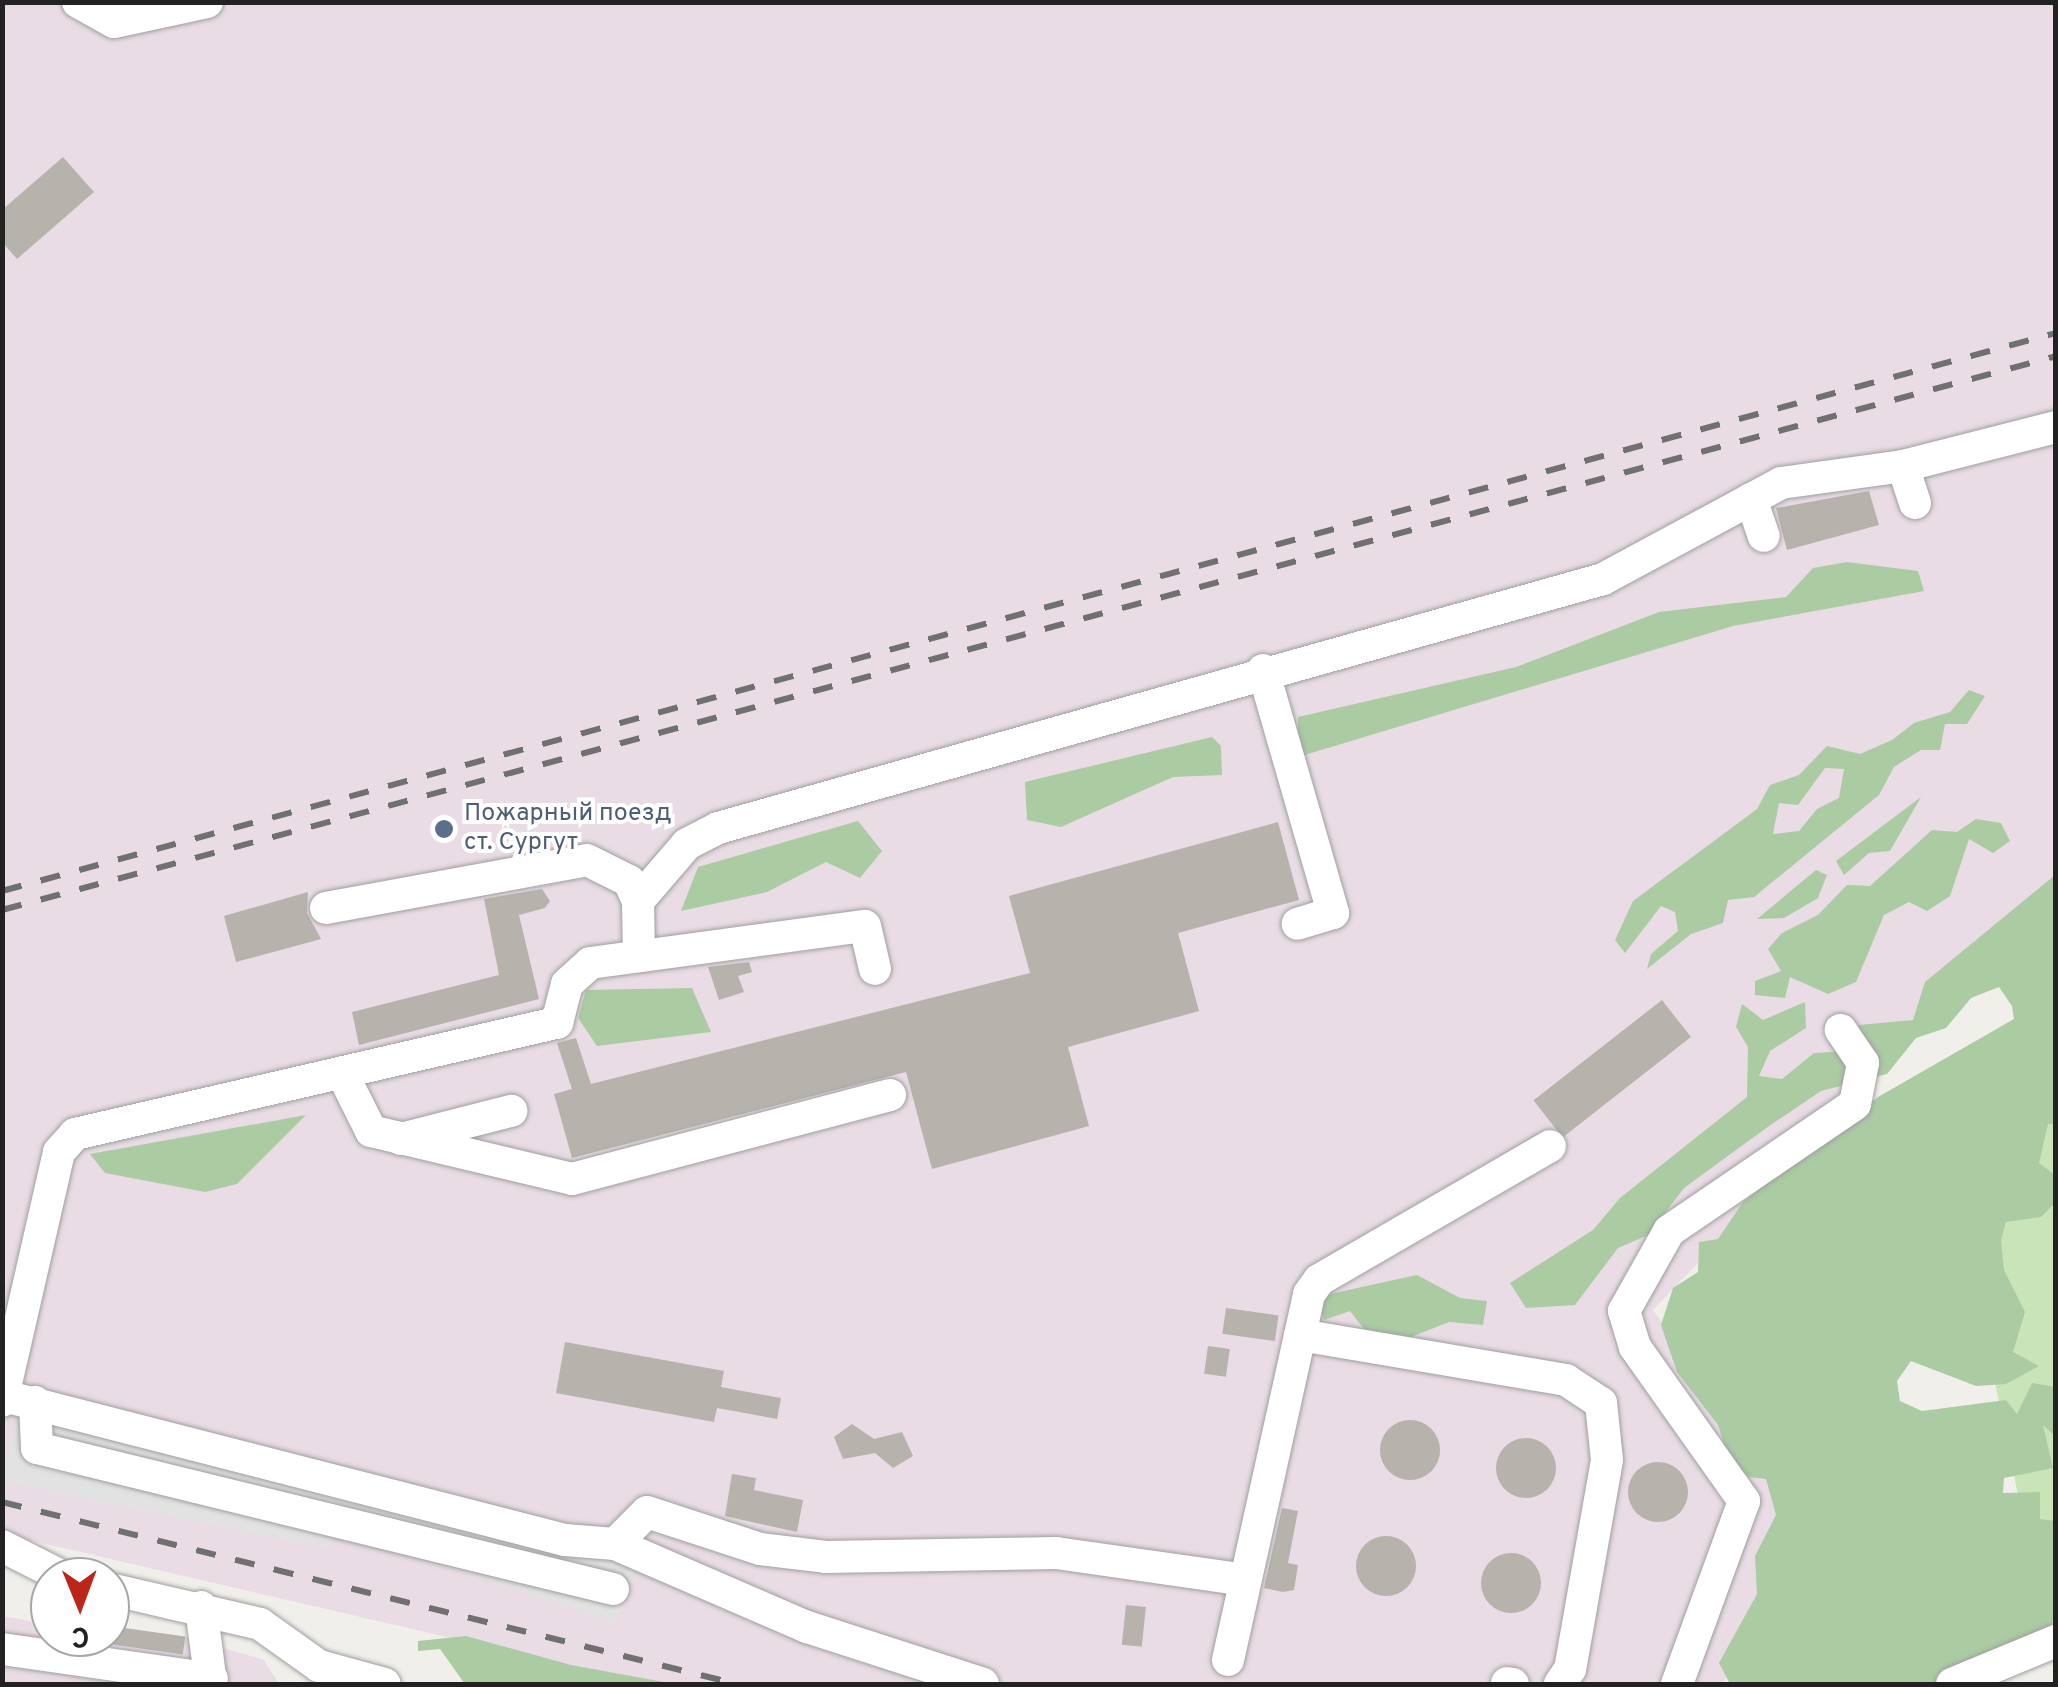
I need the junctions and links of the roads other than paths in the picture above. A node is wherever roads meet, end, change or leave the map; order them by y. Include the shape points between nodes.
1 (78, 2) edge
2 (207, 2) edge
3 (2056, 427) edge
4 (1903, 466) junction
5 (1751, 499) junction
6 (1915, 503) dead end
7 (1764, 536) dead end
8 (1263, 670) junction
9 (638, 901) junction
10 (326, 908) dead end
11 (1298, 924) dead end
12 (639, 956) junction
13 (875, 969) dead end
14 (1841, 1030) dead end
15 (342, 1074) junction
16 (890, 1095) dead end
17 (511, 1111) dead end
18 (397, 1140) junction
19 (1550, 1146) dead end
20 (10, 1334) edge
21 (1300, 1335) junction
22 (14, 1400) edge
23 (615, 1544) junction
24 (2, 1546) edge
25 (30, 1560) edge
26 (1245, 1580) junction
27 (613, 1589) dead end
28 (130, 1593) edge
29 (201, 1607) junction
30 (2056, 1641) edge
31 (2, 1649) edge
32 (1228, 1660) dead end
33 (212, 1682) edge
34 (385, 1684) edge
35 (983, 1684) edge
36 (1560, 1684) edge
37 (1677, 1684) edge
38 (1952, 1684) edge

1 - 2 lane via 114,22
3 - 4 lane
4 - 5 lane via 1781,484
4 - 6 lane
5 - 7 lane
5 - 8 lane via 1603,579
8 - 9 lane via 718,828 687,844
8 - 11 lane via 1333,913
9 - 10 lane via 612,868 561,860
9 - 12 lane
12 - 13 lane via 866,926
12 - 15 lane via 590,963 567,984 558,1024
14 - 37 lane via 1863,1063 1855,1104 1669,1231 1624,1312 1635,1347 1744,1502
15 - 18 lane via 356,1114
15 - 20 lane via 76,1134 59,1152
16 - 18 lane via 572,1179
17 - 18 lane
19 - 21 lane via 1318,1280
20 - 22 lane
21 - 26 lane
21 - 36 lane via 1566,1380 1601,1403 1608,1460 1570,1670
22 - 23 lane via 565,1540
22 - 27 lane via 37,1448
23 - 26 lane via 647,1512 760,1548 826,1557 1056,1553
23 - 35 lane via 807,1626
24 - 25 lane
26 - 32 lane
28 - 29 lane
29 - 33 lane
29 - 34 lane via 260,1624 331,1671
30 - 38 lane
31 - 33 lane

